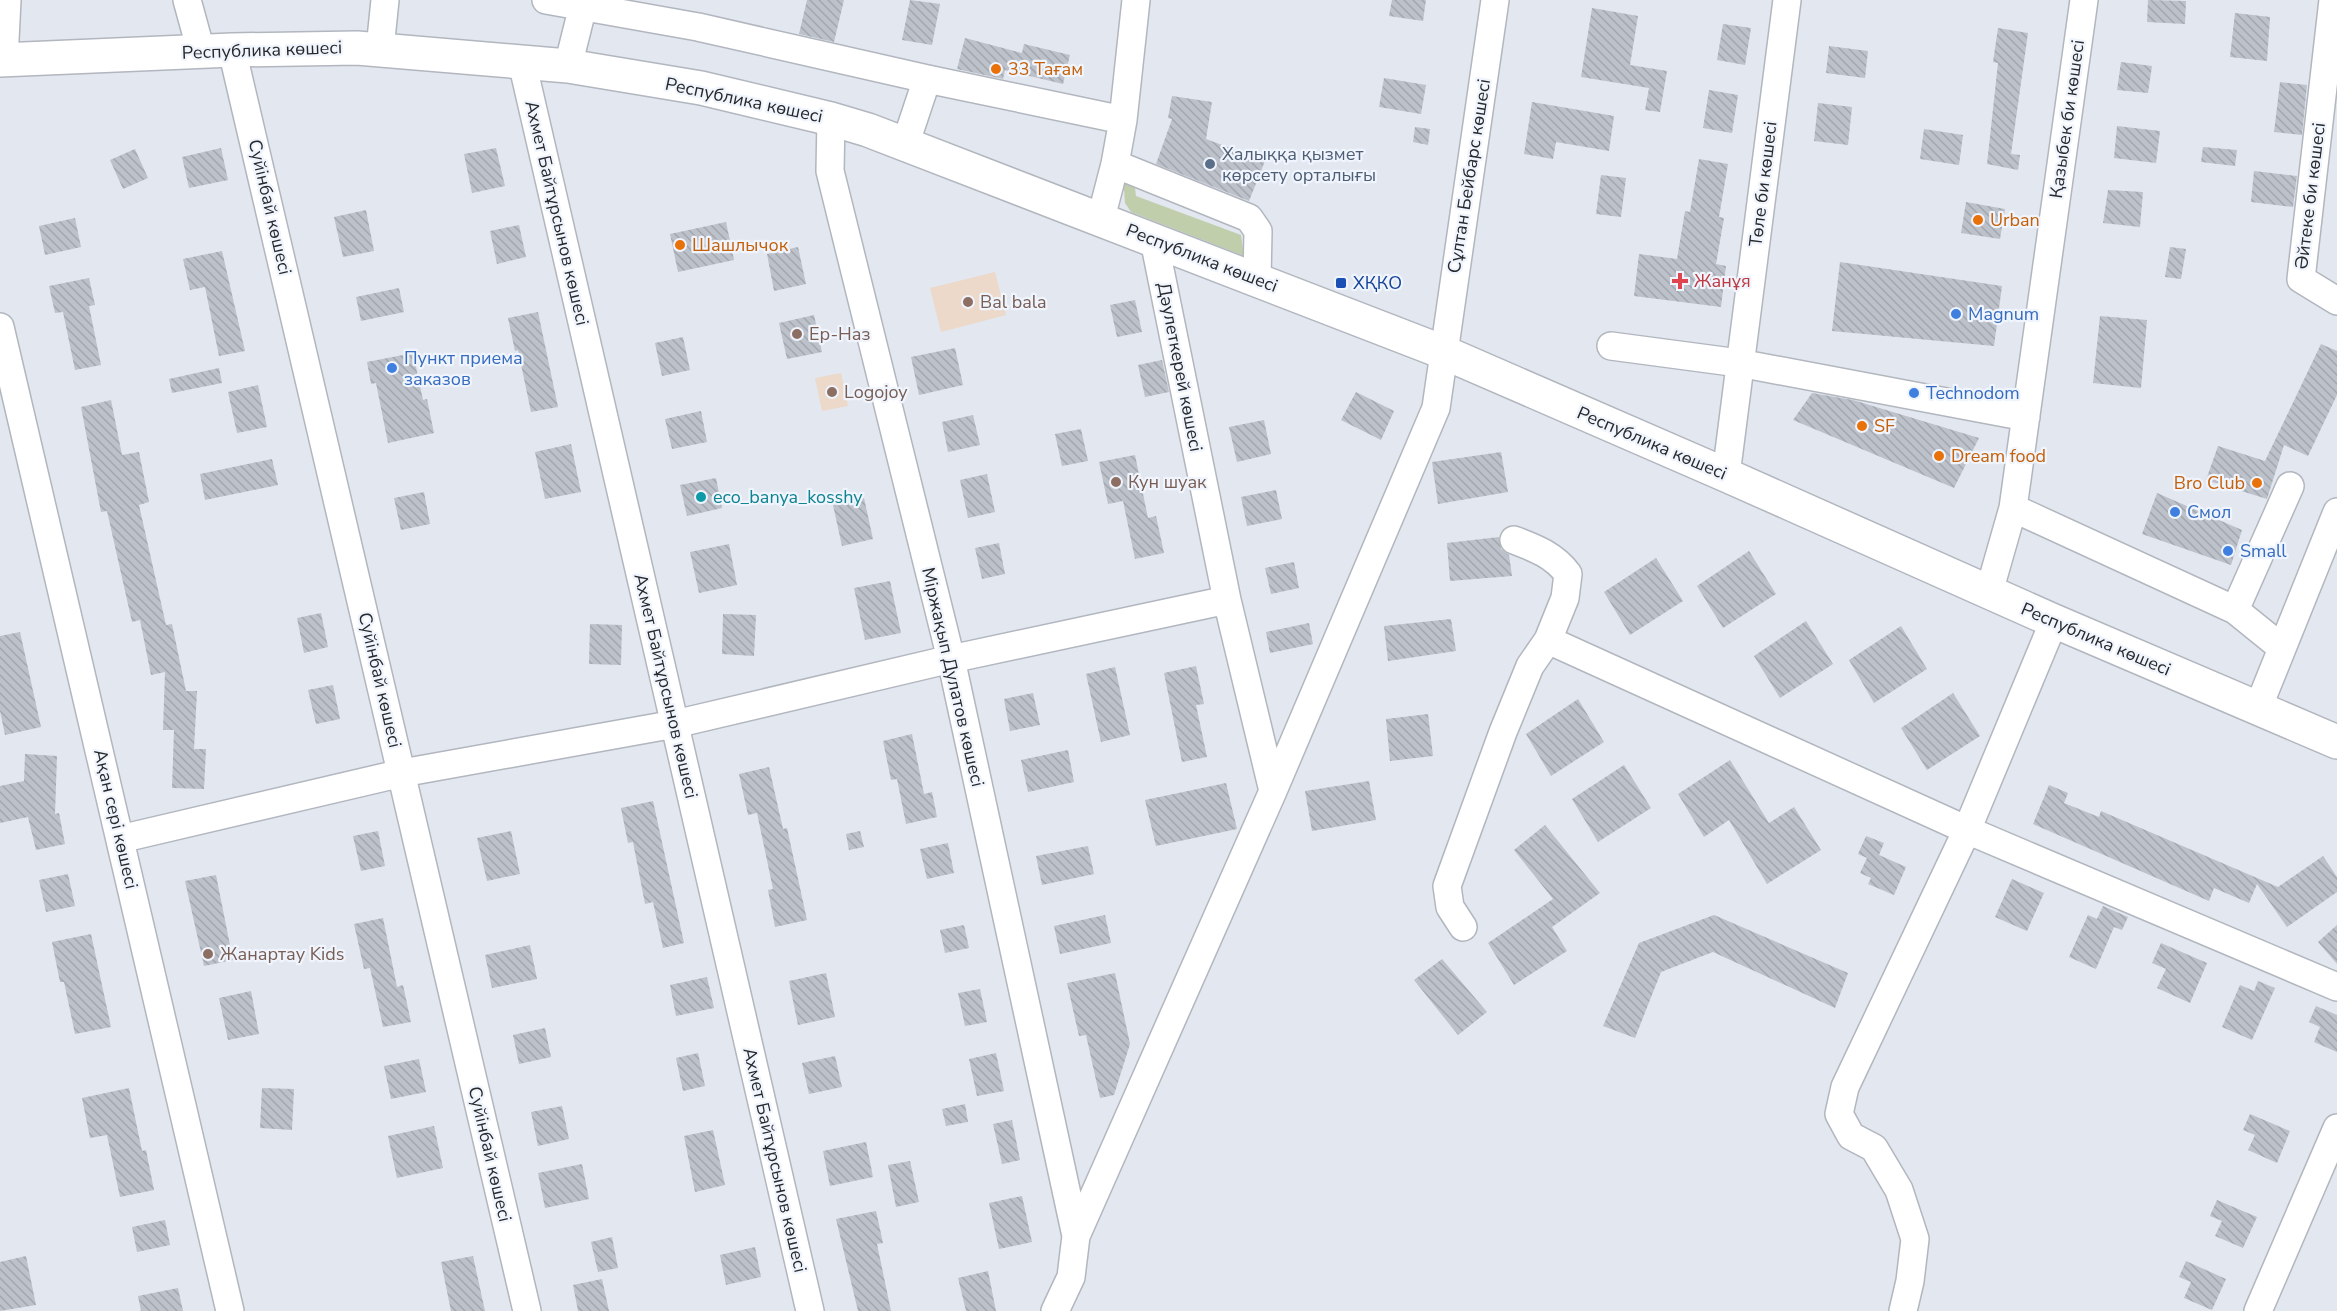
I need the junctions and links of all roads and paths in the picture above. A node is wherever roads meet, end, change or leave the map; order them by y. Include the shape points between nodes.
1 (7, 0) edge
2 (187, 0) edge
3 (385, 0) edge
4 (546, 0) edge
5 (1136, 0) edge
6 (1496, 0) edge
7 (1787, 0) edge
8 (2084, 0) edge
9 (2333, 0) edge
10 (583, 6) junction
11 (380, 50) junction
12 (216, 51) junction
13 (2, 60) edge
14 (522, 62) junction
15 (568, 66) junction
16 (927, 79) junction
17 (831, 119) junction
18 (1122, 120) junction
19 (905, 145) junction
20 (1115, 164) junction
21 (1101, 219) junction
22 (1154, 240) junction
23 (1257, 280) junction
24 (2337, 301) edge
25 (0, 327) edge
26 (1611, 346) dead end
27 (1443, 352) junction
28 (1739, 363) junction
29 (2026, 417) junction
30 (1726, 475) junction
31 (2290, 486) dead end
32 (2013, 508) junction
33 (2337, 512) edge
34 (1514, 540) dead end
35 (1989, 592) junction
36 (1227, 600) junction
37 (2235, 610) junction
38 (2054, 621) junction
39 (1548, 640) junction
40 (2282, 648) junction
41 (951, 659) junction
42 (2258, 708) junction
43 (675, 724) junction
44 (2337, 742) edge
45 (402, 773) junction
46 (1273, 791) junction
47 (1967, 830) junction
48 (120, 839) junction
49 (1463, 927) dead end
50 (2337, 987) edge
51 (2337, 1128) edge
52 (1076, 1236) junction
53 (1909, 1309) edge
54 (230, 1311) edge
55 (527, 1311) edge
56 (810, 1311) edge
57 (1055, 1311) edge
58 (2258, 1311) edge

1 - 13 street
2 - 12 street, Суйінбай көшесі
3 - 11 street
4 - 10 street
5 - 18 street
6 - 27 street, Сұлтан Бейбарс көшесі
7 - 28 street, Төле би көшесі
8 - 29 street, Қазыбек би көшесі
9 - 24 street, Әйтеке би көшесі via 2301,279
10 - 15 street
10 - 16 street via 698,27
11 - 12 main road, Республика көшесі
11 - 14 main road, Республика көшесі
12 - 13 main road, Республика көшесі
12 - 45 street, Суйінбай көшесі
14 - 15 main road, Республика көшесі
14 - 43 street, Ахмет Байтұрсынов көшесі
15 - 17 main road, Республика көшесі via 697,87
16 - 18 street
16 - 19 street
17 - 19 main road, Республика көшесі
17 - 41 street, Міржақып Дулатов көшесі via 830,171
18 - 20 street
19 - 21 main road, Республика көшесі
20 - 21 street
20 - 23 street via 1249,218 1258,231
21 - 22 main road, Республика көшесі
22 - 23 main road, Республика көшесі
22 - 36 street, Дәулеткерей көшесі
23 - 27 main road, Республика көшесі
25 - 48 street, Ақан сері көшесі
26 - 28 street
27 - 30 main road, Республика көшесі
27 - 46 street, Сұлтан Бейбарс көшесі via 1436,408
28 - 29 street
28 - 30 street, Төле би көшесі
29 - 32 street, Қазыбек би көшесі
30 - 35 main road, Республика көшесі
31 - 37 street
32 - 35 street, Қазыбек би көшесі
32 - 37 street
33 - 40 street
34 - 39 street via 1559,561 1568,574 1565,598
35 - 38 main road, Республика көшесі
36 - 41 street
36 - 46 street, Дәулеткерей көшесі
37 - 40 street
38 - 42 main road, Республика көшесі
38 - 47 street
39 - 47 street
39 - 49 street via 1530,666 1447,886 1450,907
40 - 42 street
41 - 43 street
41 - 52 street, Міржақып Дулатов көшесі
42 - 44 main road, Республика көшесі
43 - 45 street
43 - 56 street, Ахмет Байтұрсынов көшесі
45 - 48 street
45 - 55 street, Суйінбай көшесі
46 - 52 street, Сұлтан Бейбарс көшесі
47 - 50 street
47 - 53 street via 1845,1087 1839,1114 1851,1136 1874,1148 1899,1190 1915,1239
48 - 54 street, Ақан сері көшесі
51 - 58 street
52 - 57 street via 1071,1277

